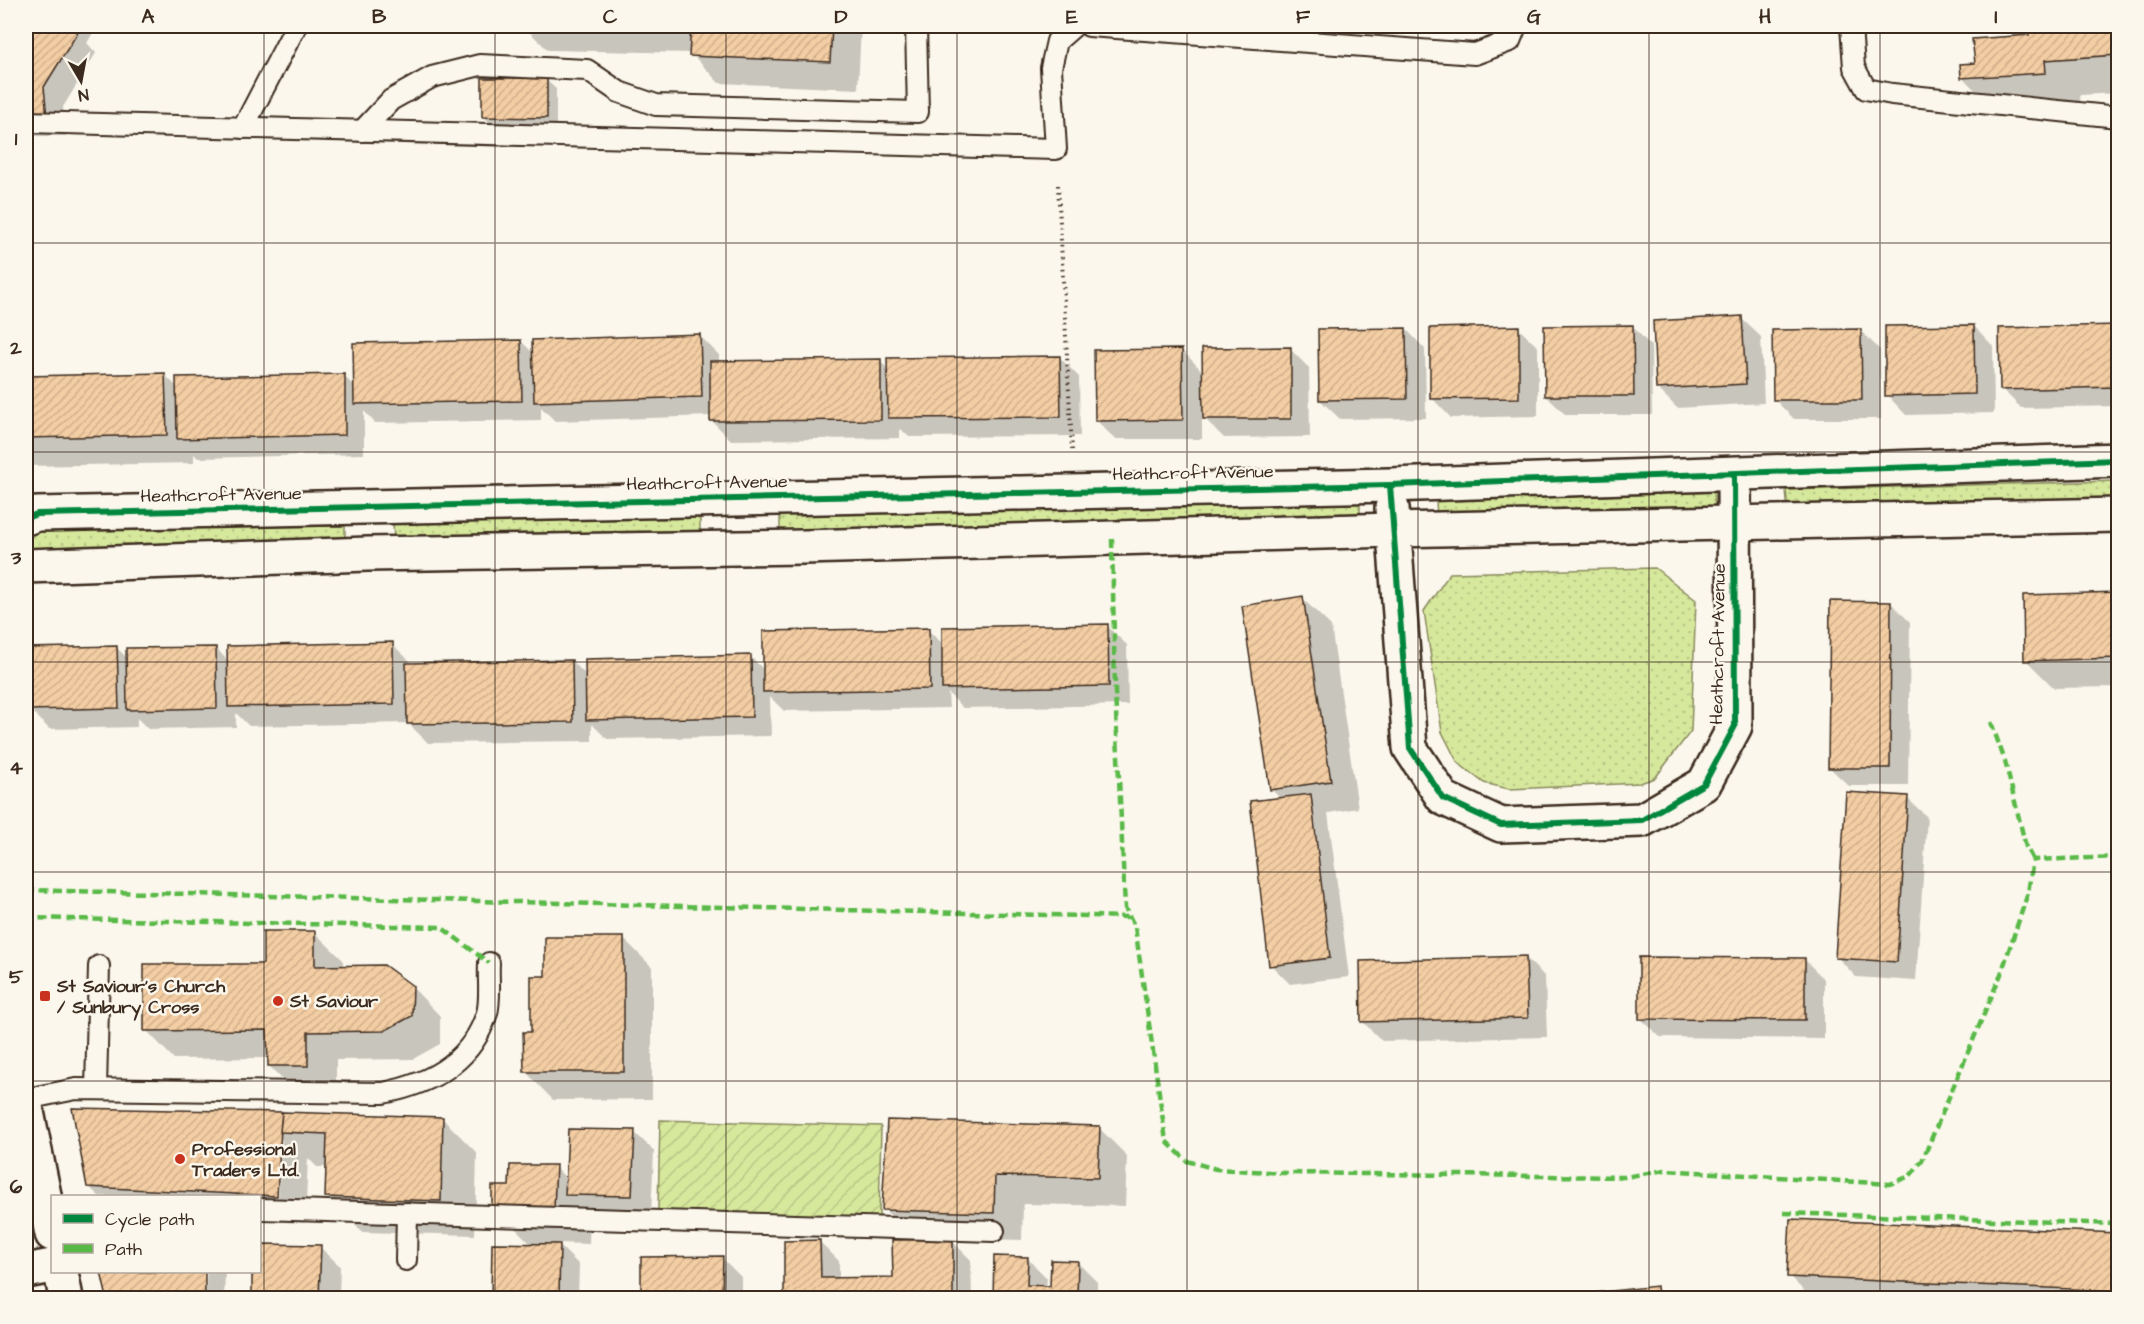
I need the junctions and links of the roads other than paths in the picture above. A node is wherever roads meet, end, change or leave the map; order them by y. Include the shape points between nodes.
1 (296, 26) edge
2 (916, 26) edge
3 (1074, 26) edge
4 (1089, 26) edge
5 (1516, 26) edge
6 (1851, 26) edge
7 (2118, 117) edge
8 (26, 122) edge
9 (243, 128) junction
10 (362, 131) junction
11 (2118, 460) edge
12 (1734, 474) junction
13 (1390, 485) junction
14 (740, 497) junction
15 (367, 506) junction
16 (2118, 515) edge
17 (26, 518) edge
18 (1734, 524) junction
19 (1393, 530) junction
20 (742, 548) junction
21 (368, 554) junction
22 (26, 566) edge
23 (489, 963) dead end
24 (99, 966) dead end
25 (96, 1089) junction
26 (26, 1099) edge
27 (26, 1107) edge
28 (261, 1209) edge
29 (50, 1213) edge
30 (407, 1213) junction
31 (994, 1231) dead end
32 (406, 1260) dead end
33 (51, 1266) edge
34 (26, 1271) edge
35 (61, 1273) edge
36 (66, 1299) edge

1 - 9 lane
2 - 10 lane via 918,112 656,105 620,92 587,70 480,65 432,77 391,100
3 - 10 lane via 1058,41 1051,68 1056,149
4 - 5 lane via 1475,54 1510,41
6 - 7 lane via 1854,67 1866,88
8 - 9 lane
9 - 10 lane
11 - 12 street, Heathcroft Avenue
12 - 13 street, Heathcroft Avenue
12 - 18 street, Heathcroft Avenue
13 - 14 street, Heathcroft Avenue
13 - 19 street, Heathcroft Avenue
14 - 15 street, Heathcroft Avenue
14 - 20 street, Heathcroft Avenue
15 - 17 street, Heathcroft Avenue via 37,514
15 - 21 street
16 - 18 street
18 - 19 street
18 - 19 street, Heathcroft Avenue via 1735,726 1704,784 1642,820 1502,825 1443,798 1410,748
19 - 20 street
20 - 21 street
21 - 22 street
23 - 25 lane via 487,1012 468,1052 438,1076 409,1088 384,1094
24 - 25 lane
25 - 26 lane
27 - 29 street
28 - 30 lane
30 - 31 lane
30 - 32 lane
33 - 34 street
35 - 36 street

